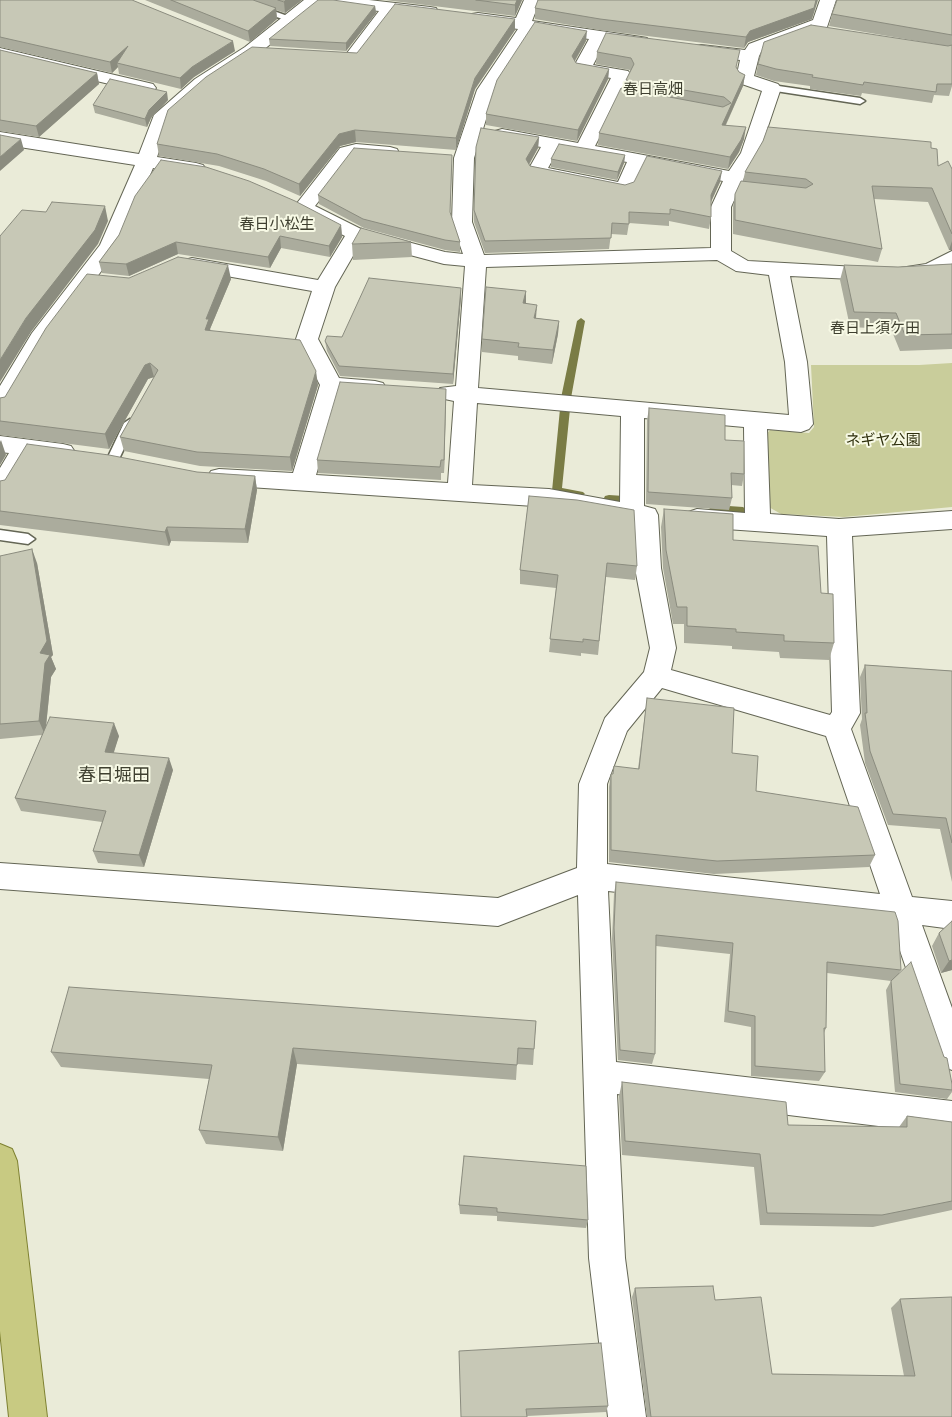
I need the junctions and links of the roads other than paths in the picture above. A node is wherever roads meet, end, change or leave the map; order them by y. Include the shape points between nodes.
1 (234, 0) edge
2 (314, 0) edge
3 (325, 0) edge
4 (532, 0) edge
5 (828, 0) edge
6 (391, 7) junction
7 (447, 14) edge
8 (466, 16) edge
9 (291, 19) junction
10 (526, 24) junction
11 (808, 29) junction
12 (836, 32) edge
13 (599, 37) junction
14 (234, 44) dead end
15 (656, 44) edge
16 (684, 48) edge
17 (251, 51) junction
18 (0, 54) edge
19 (277, 54) edge
20 (305, 56) edge
21 (750, 56) junction
22 (772, 88) junction
23 (185, 97) junction
24 (860, 101) dead end
25 (473, 130) junction
26 (0, 138) edge
27 (552, 144) junction
28 (584, 149) junction
29 (405, 154) edge
30 (444, 157) edge
31 (464, 158) junction
32 (638, 159) junction
33 (146, 163) junction
34 (211, 172) edge
35 (734, 186) junction
36 (356, 234) junction
37 (721, 254) junction
38 (952, 257) edge
39 (476, 261) junction
40 (170, 265) edge
41 (778, 268) junction
42 (324, 287) junction
43 (331, 385) junction
44 (398, 390) edge
45 (427, 392) edge
46 (465, 394) junction
47 (0, 405) edge
48 (632, 409) junction
49 (136, 414) edge
50 (755, 420) junction
51 (0, 444) edge
52 (25, 447) junction
53 (105, 458) joint
54 (200, 476) edge
55 (302, 482) junction
56 (0, 487) edge
57 (459, 492) junction
58 (654, 515) junction
59 (952, 520) edge
60 (758, 523) junction
61 (838, 528) junction
62 (0, 535) edge
63 (28, 539) dead end
64 (656, 676) junction
65 (837, 728) junction
66 (0, 876) edge
67 (592, 876) junction
68 (899, 910) junction
69 (952, 915) edge
70 (952, 1054) edge
71 (602, 1076) junction
72 (952, 1118) edge
73 (0, 1161) edge
74 (28, 1417) edge
75 (627, 1417) edge

1 - 9 lane
2 - 9 street
3 - 6 street
4 - 10 street
5 - 11 street via 821,23
6 - 7 street
6 - 20 street via 352,58
8 - 10 street
9 - 17 street
10 - 13 street
10 - 25 street via 486,90
11 - 12 street
11 - 21 street via 755,48
13 - 15 street
13 - 28 street via 582,68 622,75 617,95
14 - 17 street
16 - 21 street
17 - 19 street
17 - 23 street via 200,83
18 - 23 street
21 - 22 street via 745,79
22 - 24 lane
22 - 35 street via 750,153
23 - 33 street via 161,118
25 - 27 street
25 - 31 street
26 - 33 street
27 - 28 street
27 - 32 street via 537,172 624,189
28 - 32 street
29 - 36 street via 347,152 296,204
30 - 31 street
31 - 39 street via 462,222
32 - 35 street
33 - 34 street
33 - 47 street via 94,280 40,338
35 - 37 street via 721,207
36 - 39 street via 437,256
36 - 42 street
37 - 39 street
37 - 41 street via 743,266
38 - 41 street via 932,269 894,275
39 - 46 street
40 - 42 street via 178,262
41 - 50 street via 796,362 801,424
42 - 43 street via 308,339
43 - 44 street
43 - 55 street
45 - 46 street
46 - 48 street
46 - 57 street
48 - 50 street
48 - 58 street
49 - 53 lane
50 - 60 street
51 - 52 street
52 - 53 street
52 - 56 street
54 - 55 street
55 - 57 street
57 - 58 street via 549,498
58 - 60 street
58 - 64 street via 648,568 663,648
59 - 61 street
60 - 61 street
61 - 65 street via 846,713
62 - 63 lane
64 - 65 street
64 - 67 street via 615,726 593,784
65 - 68 street
66 - 67 street via 498,912
67 - 68 street
67 - 71 street
68 - 69 street
68 - 70 street
71 - 72 street
71 - 75 street via 607,1258
73 - 74 main road

